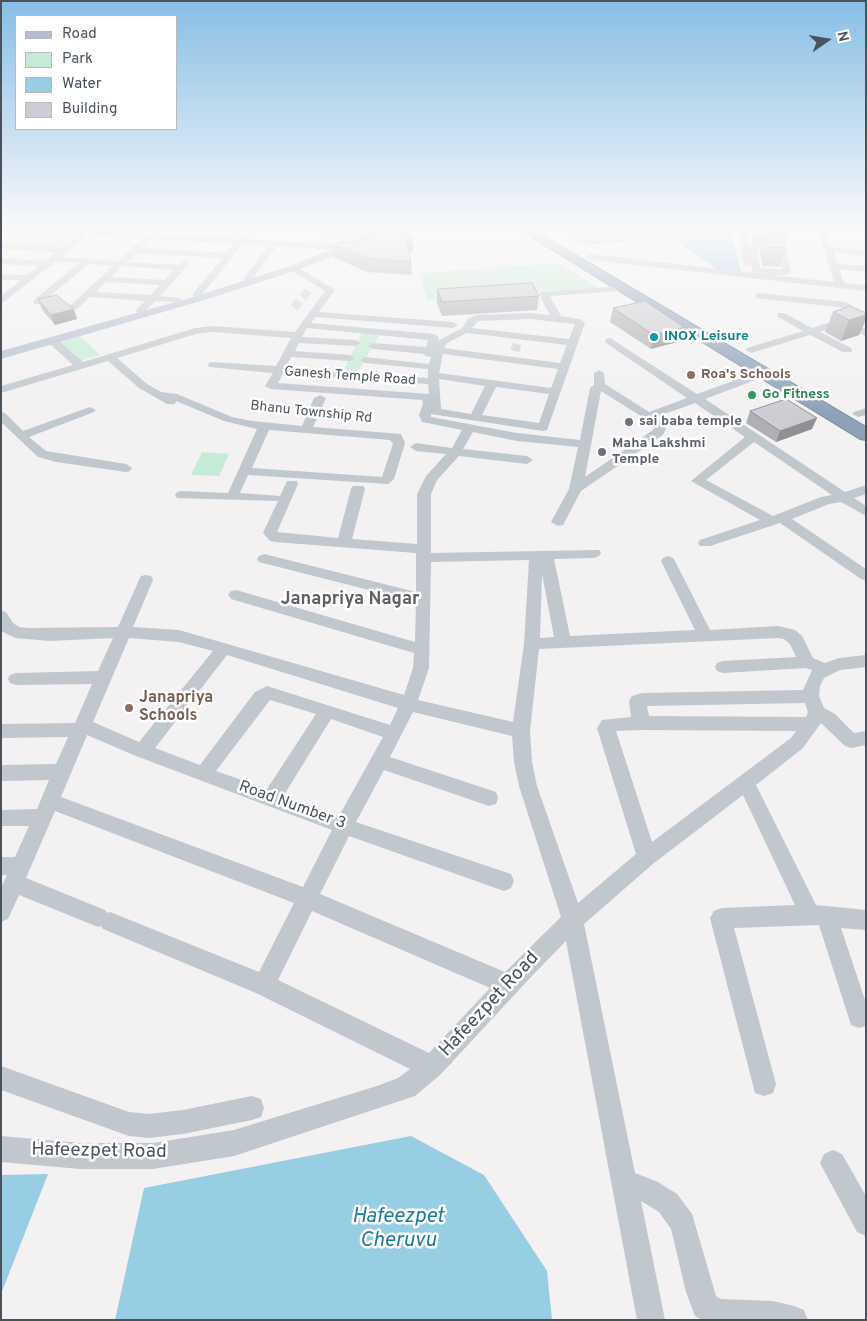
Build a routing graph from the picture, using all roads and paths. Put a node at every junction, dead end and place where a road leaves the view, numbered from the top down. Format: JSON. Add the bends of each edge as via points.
{"nodes":[{"id":1,"x":50,"y":292,"type":"edge"},
{"id":2,"x":90,"y":292,"type":"edge"},
{"id":3,"x":159,"y":292,"type":"edge"},
{"id":4,"x":200,"y":292,"type":"edge"},
{"id":5,"x":208,"y":292,"type":"edge"},
{"id":6,"x":221,"y":292,"type":"edge"},
{"id":7,"x":329,"y":292,"type":"edge"},
{"id":8,"x":576,"y":292,"type":"edge"},
{"id":9,"x":626,"y":292,"type":"edge"},
{"id":10,"x":650,"y":292,"type":"edge"},
{"id":11,"x":787,"y":292,"type":"edge"},
{"id":12,"x":6,"y":294,"type":"edge"},
{"id":13,"x":87,"y":294,"type":"junction"},
{"id":14,"x":197,"y":295,"type":"junction"},
{"id":15,"x":758,"y":296,"type":"dead end"},
{"id":16,"x":152,"y":299,"type":"junction"},
{"id":17,"x":788,"y":299,"type":"junction"},
{"id":18,"x":178,"y":300,"type":"junction"},
{"id":19,"x":1,"y":301,"type":"edge"},
{"id":20,"x":37,"y":302,"type":"edge"},
{"id":21,"x":846,"y":305,"type":"edge"},
{"id":22,"x":75,"y":306,"type":"dead end"},
{"id":23,"x":140,"y":311,"type":"junction"},
{"id":24,"x":313,"y":314,"type":"junction"},
{"id":25,"x":866,"y":314,"type":"edge"},
{"id":26,"x":781,"y":315,"type":"dead end"},
{"id":27,"x":525,"y":316,"type":"junction"},
{"id":28,"x":557,"y":318,"type":"junction"},
{"id":29,"x":842,"y":321,"type":"junction"},
{"id":30,"x":305,"y":325,"type":"junction"},
{"id":31,"x":453,"y":325,"type":"dead end"},
{"id":32,"x":363,"y":330,"type":"junction"},
{"id":33,"x":466,"y":330,"type":"junction"},
{"id":34,"x":811,"y":331,"type":"junction"},
{"id":35,"x":381,"y":332,"type":"junction"},
{"id":36,"x":866,"y":333,"type":"edge"},
{"id":37,"x":297,"y":337,"type":"junction"},
{"id":38,"x":53,"y":341,"type":"junction"},
{"id":39,"x":610,"y":341,"type":"dead end"},
{"id":40,"x":356,"y":343,"type":"junction"},
{"id":41,"x":574,"y":343,"type":"junction"},
{"id":42,"x":373,"y":346,"type":"junction"},
{"id":43,"x":1,"y":350,"type":"edge"},
{"id":44,"x":751,"y":350,"type":"junction"},
{"id":45,"x":847,"y":350,"type":"dead end"},
{"id":46,"x":434,"y":351,"type":"junction"},
{"id":47,"x":288,"y":354,"type":"junction"},
{"id":48,"x":1,"y":355,"type":"edge"},
{"id":49,"x":109,"y":356,"type":"junction"},
{"id":50,"x":350,"y":358,"type":"junction"},
{"id":51,"x":365,"y":360,"type":"junction"},
{"id":52,"x":504,"y":362,"type":"junction"},
{"id":53,"x":80,"y":365,"type":"junction"},
{"id":54,"x":213,"y":365,"type":"dead end"},
{"id":55,"x":564,"y":367,"type":"junction"},
{"id":56,"x":280,"y":369,"type":"junction"},
{"id":57,"x":599,"y":373,"type":"dead end"},
{"id":58,"x":342,"y":374,"type":"junction"},
{"id":59,"x":428,"y":374,"type":"junction"},
{"id":60,"x":762,"y":374,"type":"junction"},
{"id":61,"x":356,"y":375,"type":"junction"},
{"id":62,"x":806,"y":382,"type":"dead end"},
{"id":63,"x":271,"y":386,"type":"joint"},
{"id":64,"x":600,"y":386,"type":"junction"},
{"id":65,"x":1,"y":390,"type":"edge"},
{"id":66,"x":556,"y":392,"type":"junction"},
{"id":67,"x":426,"y":397,"type":"junction"},
{"id":68,"x":320,"y":398,"type":"dead end"},
{"id":69,"x":699,"y":398,"type":"junction"},
{"id":70,"x":844,"y":405,"type":"dead end"},
{"id":71,"x":90,"y":410,"type":"dead end"},
{"id":72,"x":863,"y":414,"type":"edge"},
{"id":73,"x":1,"y":415,"type":"edge"},
{"id":74,"x":648,"y":416,"type":"junction"},
{"id":75,"x":476,"y":422,"type":"junction"},
{"id":76,"x":520,"y":425,"type":"junction"},
{"id":77,"x":263,"y":429,"type":"junction"},
{"id":78,"x":306,"y":430,"type":"junction"},
{"id":79,"x":866,"y":435,"type":"edge"},
{"id":80,"x":21,"y":436,"type":"junction"},
{"id":81,"x":754,"y":436,"type":"junction"},
{"id":82,"x":517,"y":437,"type":"junction"},
{"id":83,"x":396,"y":441,"type":"junction"},
{"id":84,"x":585,"y":444,"type":"junction"},
{"id":85,"x":416,"y":447,"type":"dead end"},
{"id":86,"x":455,"y":452,"type":"junction"},
{"id":87,"x":527,"y":460,"type":"dead end"},
{"id":88,"x":126,"y":468,"type":"dead end"},
{"id":89,"x":244,"y":471,"type":"junction"},
{"id":90,"x":292,"y":484,"type":"dead end"},
{"id":91,"x":358,"y":489,"type":"dead end"},
{"id":92,"x":576,"y":489,"type":"junction"},
{"id":93,"x":866,"y":489,"type":"edge"},
{"id":94,"x":182,"y":495,"type":"dead end"},
{"id":95,"x":232,"y":497,"type":"junction"},
{"id":96,"x":845,"y":497,"type":"junction"},
{"id":97,"x":275,"y":498,"type":"dead end"},
{"id":98,"x":866,"y":512,"type":"edge"},
{"id":99,"x":777,"y":520,"type":"junction"},
{"id":100,"x":558,"y":522,"type":"dead end"},
{"id":101,"x":344,"y":542,"type":"junction"},
{"id":102,"x":705,"y":543,"type":"dead end"},
{"id":103,"x":423,"y":553,"type":"junction"},
{"id":104,"x":594,"y":553,"type":"dead end"},
{"id":105,"x":541,"y":554,"type":"junction"},
{"id":106,"x":264,"y":559,"type":"dead end"},
{"id":107,"x":668,"y":561,"type":"dead end"},
{"id":108,"x":866,"y":576,"type":"edge"},
{"id":109,"x":146,"y":580,"type":"dead end"},
{"id":110,"x":236,"y":595,"type":"dead end"},
{"id":111,"x":423,"y":599,"type":"junction"},
{"id":112,"x":1,"y":616,"type":"edge"},
{"id":113,"x":124,"y":632,"type":"junction"},
{"id":114,"x":705,"y":635,"type":"junction"},
{"id":115,"x":563,"y":642,"type":"junction"},
{"id":116,"x":532,"y":644,"type":"junction"},
{"id":117,"x":224,"y":648,"type":"junction"},
{"id":118,"x":422,"y":650,"type":"junction"},
{"id":119,"x":866,"y":661,"type":"edge"},
{"id":120,"x":816,"y":665,"type":"junction"},
{"id":121,"x":723,"y":667,"type":"dead end"},
{"id":122,"x":104,"y":677,"type":"junction"},
{"id":123,"x":8,"y":678,"type":"edge"},
{"id":124,"x":408,"y":704,"type":"junction"},
{"id":125,"x":327,"y":711,"type":"junction"},
{"id":126,"x":814,"y":711,"type":"junction"},
{"id":127,"x":641,"y":723,"type":"junction"},
{"id":128,"x":82,"y":727,"type":"junction"},
{"id":129,"x":1,"y":731,"type":"edge"},
{"id":130,"x":521,"y":731,"type":"junction"},
{"id":131,"x":394,"y":733,"type":"junction"},
{"id":132,"x":866,"y":738,"type":"edge"},
{"id":133,"x":142,"y":751,"type":"junction"},
{"id":134,"x":380,"y":761,"type":"junction"},
{"id":135,"x":62,"y":772,"type":"junction"},
{"id":136,"x":1,"y":773,"type":"edge"},
{"id":137,"x":203,"y":774,"type":"junction"},
{"id":138,"x":745,"y":781,"type":"junction"},
{"id":139,"x":489,"y":798,"type":"dead end"},
{"id":140,"x":271,"y":799,"type":"junction"},
{"id":141,"x":46,"y":809,"type":"junction"},
{"id":142,"x":1,"y":818,"type":"edge"},
{"id":143,"x":344,"y":826,"type":"junction"},
{"id":144,"x":647,"y":857,"type":"junction"},
{"id":145,"x":12,"y":872,"type":"edge"},
{"id":146,"x":504,"y":881,"type":"dead end"},
{"id":147,"x":308,"y":899,"type":"junction"},
{"id":148,"x":1,"y":912,"type":"edge"},
{"id":149,"x":817,"y":915,"type":"junction"},
{"id":150,"x":104,"y":920,"type":"joint"},
{"id":151,"x":573,"y":920,"type":"junction"},
{"id":152,"x":866,"y":920,"type":"edge"},
{"id":153,"x":508,"y":984,"type":"junction"},
{"id":154,"x":264,"y":985,"type":"junction"},
{"id":155,"x":859,"y":1017,"type":"dead end"},
{"id":156,"x":432,"y":1067,"type":"junction"},
{"id":157,"x":1,"y":1078,"type":"edge"},
{"id":158,"x":764,"y":1084,"type":"dead end"},
{"id":159,"x":252,"y":1108,"type":"dead end"},
{"id":160,"x":1,"y":1149,"type":"edge"},
{"id":161,"x":834,"y":1163,"type":"dead end"},
{"id":162,"x":624,"y":1182,"type":"junction"},
{"id":163,"x":866,"y":1222,"type":"edge"},
{"id":164,"x":651,"y":1320,"type":"edge"},
{"id":165,"x":794,"y":1320,"type":"edge"}],
"edges":[{"from":1,"to":20,"type":"street"},
{"from":2,"to":13,"type":"street"},
{"from":3,"to":16,"type":"street"},
{"from":4,"to":14,"type":"street"},
{"from":5,"to":14,"type":"main road"},
{"from":6,"to":38,"type":"main road"},
{"from":7,"to":24,"type":"street"},
{"from":8,"to":28,"type":"street","via":[[544,296]]},
{"from":9,"to":60,"type":"highway"},
{"from":10,"to":44,"type":"highway"},
{"from":11,"to":17,"type":"street"},
{"from":12,"to":19,"type":"street"},
{"from":13,"to":16,"type":"street"},
{"from":13,"to":22,"type":"street"},
{"from":14,"to":18,"type":"main road"},
{"from":15,"to":17,"type":"street"},
{"from":16,"to":18,"type":"street"},
{"from":16,"to":23,"type":"street"},
{"from":17,"to":21,"type":"street"},
{"from":18,"to":23,"type":"main road"},
{"from":23,"to":43,"type":"main road"},
{"from":24,"to":30,"type":"street"},
{"from":24,"to":31,"type":"street"},
{"from":25,"to":29,"type":"street"},
{"from":26,"to":34,"type":"street"},
{"from":27,"to":28,"type":"street"},
{"from":27,"to":33,"type":"street","via":[[476,318]]},
{"from":27,"to":52,"type":"street"},
{"from":28,"to":41,"type":"street","via":[[579,322]]},
{"from":29,"to":34,"type":"street"},
{"from":29,"to":36,"type":"street"},
{"from":30,"to":32,"type":"street"},
{"from":30,"to":37,"type":"street"},
{"from":32,"to":35,"type":"street"},
{"from":32,"to":40,"type":"street"},
{"from":33,"to":46,"type":"street","via":[[444,341]]},
{"from":33,"to":52,"type":"street"},
{"from":34,"to":44,"type":"street"},
{"from":34,"to":45,"type":"street"},
{"from":35,"to":42,"type":"street"},
{"from":35,"to":46,"type":"street","via":[[434,337]]},
{"from":37,"to":40,"type":"street"},
{"from":37,"to":47,"type":"street"},
{"from":37,"to":49,"type":"street","via":[[204,330]]},
{"from":38,"to":48,"type":"main road"},
{"from":38,"to":53,"type":"street"},
{"from":39,"to":69,"type":"street"},
{"from":40,"to":50,"type":"street"},
{"from":41,"to":52,"type":"street"},
{"from":41,"to":55,"type":"street"},
{"from":42,"to":46,"type":"street"},
{"from":42,"to":51,"type":"street"},
{"from":44,"to":62,"type":"highway"},
{"from":46,"to":52,"type":"street"},
{"from":46,"to":59,"type":"street"},
{"from":47,"to":50,"type":"street"},
{"from":47,"to":56,"type":"street"},
{"from":49,"to":53,"type":"street"},
{"from":49,"to":77,"type":"street","name":"Bhanu Township Rd","via":[[144,386],[169,401],[221,423]]},
{"from":50,"to":58,"type":"street"},
{"from":51,"to":59,"type":"street"},
{"from":51,"to":61,"type":"street"},
{"from":52,"to":55,"type":"street"},
{"from":52,"to":59,"type":"street"},
{"from":52,"to":66,"type":"street"},
{"from":52,"to":75,"type":"street"},
{"from":53,"to":65,"type":"street"},
{"from":54,"to":56,"type":"street"},
{"from":55,"to":66,"type":"street"},
{"from":56,"to":58,"type":"street"},
{"from":56,"to":63,"type":"street"},
{"from":57,"to":64,"type":"street"},
{"from":58,"to":61,"type":"street"},
{"from":59,"to":61,"type":"street"},
{"from":59,"to":67,"type":"street"},
{"from":59,"to":75,"type":"street","via":[[435,412]]},
{"from":60,"to":69,"type":"street"},
{"from":60,"to":79,"type":"highway"},
{"from":63,"to":67,"type":"street","name":"Ganesh Temple Road"},
{"from":64,"to":74,"type":"street"},
{"from":64,"to":84,"type":"street","via":[[596,388]]},
{"from":66,"to":76,"type":"street","via":[[543,427]]},
{"from":67,"to":75,"type":"street","via":[[429,404],[426,420]]},
{"from":68,"to":78,"type":"street"},
{"from":69,"to":74,"type":"street"},
{"from":69,"to":81,"type":"street"},
{"from":70,"to":72,"type":"highway"},
{"from":71,"to":80,"type":"street"},
{"from":73,"to":80,"type":"street"},
{"from":74,"to":92,"type":"street","via":[[658,424],[659,432]]},
{"from":75,"to":76,"type":"street"},
{"from":75,"to":82,"type":"street"},
{"from":75,"to":86,"type":"street"},
{"from":76,"to":82,"type":"street"},
{"from":77,"to":78,"type":"street","name":"Bhanu Township Rd"},
{"from":77,"to":83,"type":"street","name":"Bhanu Township Rd"},
{"from":77,"to":89,"type":"street","name":"Bhanu Township Rd"},
{"from":78,"to":83,"type":"street","name":"Bhanu Township Rd","via":[[397,437]]},
{"from":80,"to":88,"type":"street","via":[[42,454]]},
{"from":81,"to":96,"type":"street"},
{"from":81,"to":99,"type":"street","via":[[697,482]]},
{"from":82,"to":84,"type":"street"},
{"from":83,"to":89,"type":"street","via":[[399,443],[391,470],[388,479],[383,481]]},
{"from":84,"to":92,"type":"street"},
{"from":85,"to":86,"type":"street"},
{"from":86,"to":87,"type":"street"},
{"from":86,"to":103,"type":"street","via":[[431,479],[424,494]]},
{"from":89,"to":95,"type":"street","name":"Bhanu Township Rd"},
{"from":90,"to":101,"type":"street","via":[[270,533],[272,536]]},
{"from":91,"to":101,"type":"street"},
{"from":92,"to":100,"type":"street"},
{"from":93,"to":96,"type":"street"},
{"from":94,"to":95,"type":"street"},
{"from":95,"to":97,"type":"street"},
{"from":96,"to":98,"type":"street"},
{"from":96,"to":99,"type":"street","via":[[826,500]]},
{"from":99,"to":102,"type":"street"},
{"from":99,"to":108,"type":"street"},
{"from":101,"to":103,"type":"street"},
{"from":103,"to":105,"type":"street"},
{"from":103,"to":111,"type":"street"},
{"from":104,"to":105,"type":"street"},
{"from":105,"to":115,"type":"street"},
{"from":105,"to":116,"type":"street"},
{"from":106,"to":111,"type":"street"},
{"from":107,"to":114,"type":"street"},
{"from":109,"to":113,"type":"street"},
{"from":110,"to":118,"type":"street"},
{"from":111,"to":118,"type":"street"},
{"from":112,"to":113,"type":"street","via":[[7,627],[28,634]]},
{"from":113,"to":117,"type":"street","via":[[179,636]]},
{"from":113,"to":122,"type":"street"},
{"from":114,"to":115,"type":"street"},
{"from":114,"to":120,"type":"street","via":[[790,634]]},
{"from":115,"to":116,"type":"street"},
{"from":116,"to":130,"type":"street"},
{"from":117,"to":124,"type":"street"},
{"from":117,"to":133,"type":"street"},
{"from":118,"to":124,"type":"street","via":[[421,668]]},
{"from":119,"to":120,"type":"street"},
{"from":120,"to":121,"type":"street"},
{"from":120,"to":126,"type":"street","name":"Hafeezpet Road"},
{"from":122,"to":123,"type":"street"},
{"from":122,"to":128,"type":"street"},
{"from":124,"to":130,"type":"street"},
{"from":124,"to":131,"type":"street"},
{"from":125,"to":131,"type":"street"},
{"from":125,"to":137,"type":"street","via":[[272,693],[261,696]]},
{"from":125,"to":140,"type":"street"},
{"from":126,"to":127,"type":"street"},
{"from":126,"to":127,"type":"street","via":[[642,700],[638,701]]},
{"from":126,"to":132,"type":"street","via":[[829,719],[851,742]]},
{"from":126,"to":138,"type":"street","name":"Hafeezpet Road","via":[[797,743]]},
{"from":127,"to":144,"type":"street","via":[[612,724],[606,728]]},
{"from":128,"to":129,"type":"street"},
{"from":128,"to":133,"type":"street","name":"Road Number 3"},
{"from":128,"to":135,"type":"street"},
{"from":130,"to":151,"type":"street","via":[[528,786]]},
{"from":131,"to":134,"type":"street"},
{"from":133,"to":137,"type":"street","name":"Road Number 3"},
{"from":134,"to":139,"type":"street"},
{"from":134,"to":143,"type":"street"},
{"from":135,"to":136,"type":"street"},
{"from":135,"to":141,"type":"street"},
{"from":137,"to":140,"type":"street","name":"Road Number 3"},
{"from":138,"to":144,"type":"street","name":"Hafeezpet Road"},
{"from":138,"to":149,"type":"street","via":[[804,901]]},
{"from":140,"to":143,"type":"street","name":"Road Number 3"},
{"from":141,"to":142,"type":"street"},
{"from":141,"to":145,"type":"street"},
{"from":141,"to":147,"type":"street"},
{"from":143,"to":146,"type":"street","name":"Road Number 3"},
{"from":143,"to":147,"type":"street"},
{"from":144,"to":151,"type":"street","name":"Hafeezpet Road"},
{"from":145,"to":148,"type":"street"},
{"from":145,"to":150,"type":"street"},
{"from":147,"to":153,"type":"street"},
{"from":147,"to":154,"type":"street"},
{"from":149,"to":152,"type":"street"},
{"from":149,"to":155,"type":"street"},
{"from":149,"to":158,"type":"street","via":[[721,918]]},
{"from":150,"to":154,"type":"street"},
{"from":151,"to":153,"type":"street","name":"Hafeezpet Road"},
{"from":151,"to":162,"type":"street"},
{"from":153,"to":156,"type":"street","name":"Hafeezpet Road"},
{"from":154,"to":156,"type":"street"},
{"from":156,"to":160,"type":"street","name":"Hafeezpet Road","via":[[406,1087],[234,1144],[154,1156],[80,1156]]},
{"from":157,"to":159,"type":"street","via":[[128,1124],[149,1126],[183,1122]]},
{"from":161,"to":163,"type":"street"},
{"from":162,"to":164,"type":"street"},
{"from":162,"to":165,"type":"street","via":[[668,1203],[683,1223],[705,1306],[720,1313],[774,1315]]}]}
